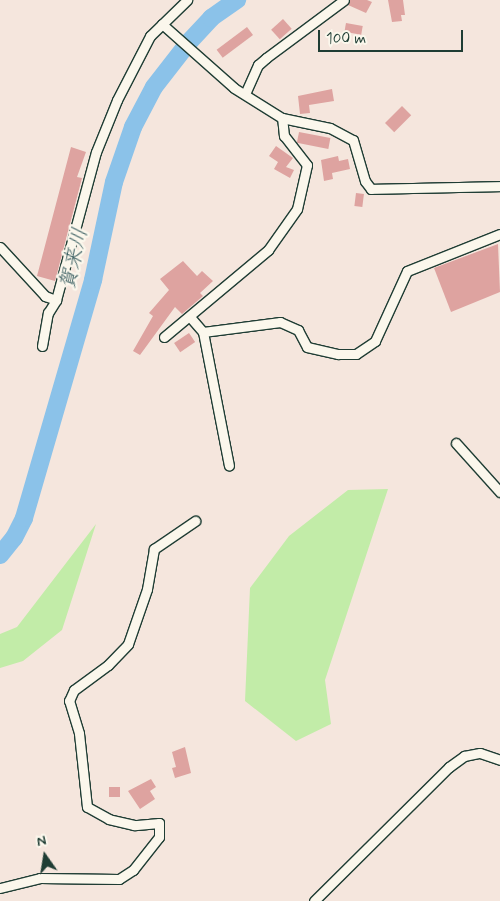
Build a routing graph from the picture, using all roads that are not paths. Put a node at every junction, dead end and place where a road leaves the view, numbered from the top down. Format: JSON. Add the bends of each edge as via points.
{"nodes":[{"id":1,"x":187,"y":0,"type":"edge"},
{"id":2,"x":344,"y":0,"type":"edge"},
{"id":3,"x":162,"y":24,"type":"junction"},
{"id":4,"x":245,"y":94,"type":"junction"},
{"id":5,"x":282,"y":118,"type":"junction"},
{"id":6,"x":500,"y":186,"type":"edge"},
{"id":7,"x":500,"y":234,"type":"edge"},
{"id":8,"x":0,"y":247,"type":"edge"},
{"id":9,"x":56,"y":300,"type":"junction"},
{"id":10,"x":190,"y":317,"type":"junction"},
{"id":11,"x":203,"y":332,"type":"junction"},
{"id":12,"x":164,"y":336,"type":"dead end"},
{"id":13,"x":42,"y":346,"type":"dead end"},
{"id":14,"x":456,"y":443,"type":"dead end"},
{"id":15,"x":229,"y":466,"type":"dead end"},
{"id":16,"x":500,"y":492,"type":"edge"},
{"id":17,"x":195,"y":521,"type":"dead end"},
{"id":18,"x":500,"y":760,"type":"edge"},
{"id":19,"x":0,"y":888,"type":"edge"},
{"id":20,"x":314,"y":901,"type":"edge"}],
"edges":[{"from":1,"to":3,"type":"street"},
{"from":2,"to":4,"type":"street","via":[[258,65]]},
{"from":3,"to":4,"type":"street"},
{"from":3,"to":9,"type":"street","via":[[150,36],[117,100],[96,152]]},
{"from":4,"to":5,"type":"street"},
{"from":5,"to":6,"type":"street","via":[[330,128],[352,140],[365,181],[371,189]]},
{"from":5,"to":10,"type":"street","via":[[284,136],[307,165],[296,209],[268,250]]},
{"from":7,"to":11,"type":"street","via":[[407,271],[375,341],[356,354],[338,354],[307,347],[298,330],[280,322]]},
{"from":8,"to":9,"type":"street","via":[[45,296]]},
{"from":9,"to":13,"type":"street","via":[[48,313]]},
{"from":10,"to":11,"type":"street"},
{"from":10,"to":12,"type":"street"},
{"from":11,"to":15,"type":"street"},
{"from":14,"to":16,"type":"street"},
{"from":17,"to":19,"type":"street","via":[[154,549],[146,589],[128,644],[108,665],[74,690],[69,701],[79,733],[90,812],[134,825],[159,823],[158,837],[133,870],[119,879],[40,878]]},
{"from":18,"to":20,"type":"street","via":[[480,753],[464,756],[449,767]]}]}
